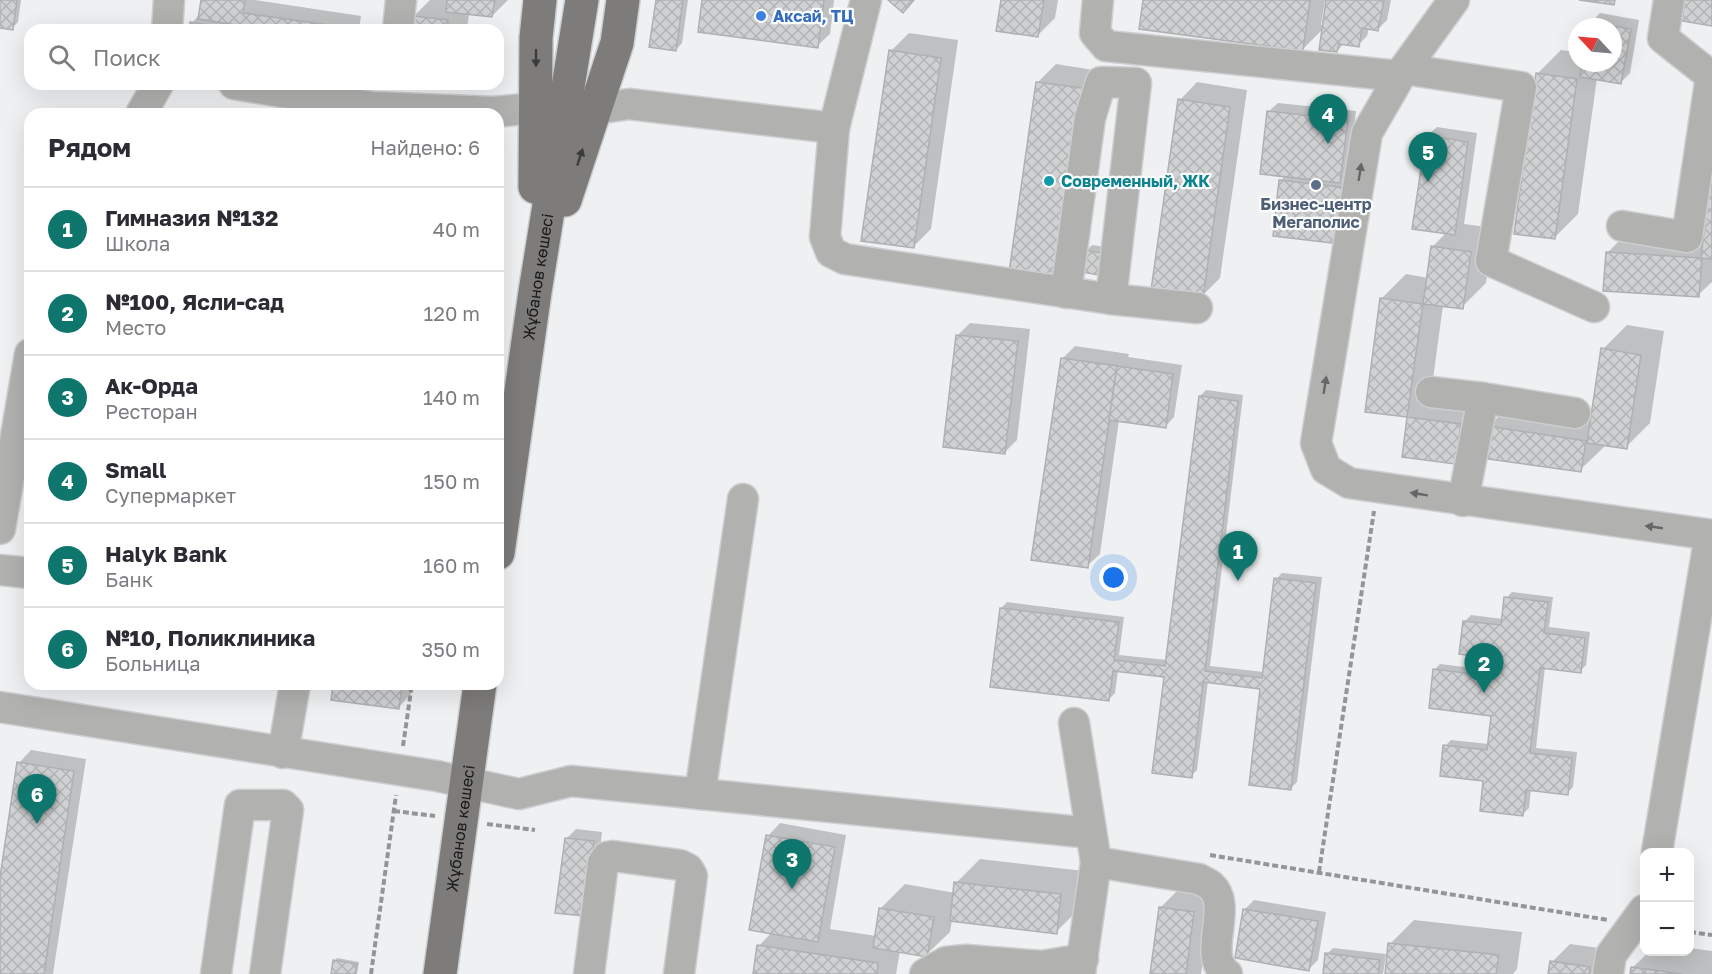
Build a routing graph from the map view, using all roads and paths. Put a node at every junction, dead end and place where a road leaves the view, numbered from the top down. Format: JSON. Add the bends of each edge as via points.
{"nodes":[{"id":1,"x":169,"y":0,"type":"edge"},
{"id":2,"x":401,"y":0,"type":"edge"},
{"id":3,"x":540,"y":0,"type":"edge"},
{"id":4,"x":582,"y":0,"type":"edge"},
{"id":5,"x":623,"y":0,"type":"edge"},
{"id":6,"x":866,"y":0,"type":"edge"},
{"id":7,"x":1098,"y":0,"type":"edge"},
{"id":8,"x":1454,"y":0,"type":"edge"},
{"id":9,"x":1669,"y":0,"type":"edge"},
{"id":10,"x":167,"y":24,"type":"edge"},
{"id":11,"x":399,"y":24,"type":"edge"},
{"id":12,"x":1401,"y":72,"type":"junction"},
{"id":13,"x":1712,"y":76,"type":"edge"},
{"id":14,"x":155,"y":90,"type":"edge"},
{"id":15,"x":280,"y":90,"type":"edge"},
{"id":16,"x":380,"y":103,"type":"edge"},
{"id":17,"x":145,"y":108,"type":"edge"},
{"id":18,"x":443,"y":108,"type":"edge"},
{"id":19,"x":535,"y":108,"type":"junction"},
{"id":20,"x":596,"y":109,"type":"junction"},
{"id":21,"x":504,"y":111,"type":"edge"},
{"id":22,"x":834,"y":128,"type":"junction"},
{"id":23,"x":1622,"y":226,"type":"dead end"},
{"id":24,"x":535,"y":292,"type":"junction"},
{"id":25,"x":1066,"y":292,"type":"junction"},
{"id":26,"x":1111,"y":299,"type":"junction"},
{"id":27,"x":1594,"y":307,"type":"dead end"},
{"id":28,"x":1197,"y":308,"type":"dead end"},
{"id":29,"x":1431,"y":392,"type":"dead end"},
{"id":30,"x":24,"y":393,"type":"edge"},
{"id":31,"x":1483,"y":398,"type":"junction"},
{"id":32,"x":1575,"y":413,"type":"dead end"},
{"id":33,"x":15,"y":452,"type":"edge"},
{"id":34,"x":1378,"y":488,"type":"junction"},
{"id":35,"x":743,"y":499,"type":"dead end"},
{"id":36,"x":1463,"y":501,"type":"junction"},
{"id":37,"x":504,"y":511,"type":"edge"},
{"id":38,"x":0,"y":529,"type":"edge"},
{"id":39,"x":1711,"y":535,"type":"edge"},
{"id":40,"x":0,"y":570,"type":"edge"},
{"id":41,"x":24,"y":572,"type":"edge"},
{"id":42,"x":294,"y":690,"type":"edge"},
{"id":43,"x":411,"y":690,"type":"edge"},
{"id":44,"x":479,"y":690,"type":"edge"},
{"id":45,"x":0,"y":708,"type":"edge"},
{"id":46,"x":1074,"y":723,"type":"dead end"},
{"id":47,"x":284,"y":753,"type":"junction"},
{"id":48,"x":400,"y":770,"type":"junction"},
{"id":49,"x":466,"y":783,"type":"junction"},
{"id":50,"x":700,"y":794,"type":"junction"},
{"id":51,"x":1091,"y":833,"type":"junction"},
{"id":52,"x":1658,"y":848,"type":"edge"},
{"id":53,"x":1206,"y":854,"type":"dead end"},
{"id":54,"x":1096,"y":862,"type":"junction"},
{"id":55,"x":1319,"y":872,"type":"junction"},
{"id":56,"x":1639,"y":917,"type":"edge"},
{"id":57,"x":1694,"y":933,"type":"edge"},
{"id":58,"x":1712,"y":935,"type":"edge"},
{"id":59,"x":1082,"y":966,"type":"edge"},
{"id":60,"x":216,"y":974,"type":"edge"},
{"id":61,"x":265,"y":974,"type":"edge"},
{"id":62,"x":371,"y":974,"type":"edge"},
{"id":63,"x":440,"y":974,"type":"edge"},
{"id":64,"x":589,"y":974,"type":"edge"},
{"id":65,"x":679,"y":974,"type":"edge"},
{"id":66,"x":925,"y":974,"type":"edge"},
{"id":67,"x":1227,"y":974,"type":"edge"},
{"id":68,"x":1608,"y":974,"type":"edge"}],
"edges":[{"from":1,"to":10,"type":"street"},
{"from":2,"to":11,"type":"street"},
{"from":3,"to":19,"type":"main road","one_way":true},
{"from":4,"to":24,"type":"main road","name":"Жұбанов көшесі"},
{"from":5,"to":20,"type":"main road","via":[[617,43]]},
{"from":6,"to":22,"type":"street"},
{"from":7,"to":12,"type":"street","via":[[1095,33],[1106,46]]},
{"from":8,"to":12,"type":"street"},
{"from":9,"to":13,"type":"street","via":[[1663,38]]},
{"from":12,"to":27,"type":"street","via":[[1521,87],[1491,261]]},
{"from":34,"to":12,"type":"street","one_way":true,"via":[[1349,483],[1326,469],[1316,443],[1367,133]]},
{"from":13,"to":23,"type":"street","via":[[1688,237]]},
{"from":14,"to":17,"type":"street"},
{"from":15,"to":16,"type":"street"},
{"from":16,"to":18,"type":"street"},
{"from":19,"to":21,"type":"street"},
{"from":19,"to":24,"type":"main road"},
{"from":20,"to":22,"type":"street","via":[[629,104]]},
{"from":24,"to":20,"type":"main road","one_way":true},
{"from":22,"to":25,"type":"street","via":[[825,237],[831,252],[845,259]]},
{"from":24,"to":37,"type":"main road","name":"Жұбанов көшесі"},
{"from":25,"to":26,"type":"street"},
{"from":25,"to":26,"type":"street","via":[[1090,118],[1101,82],[1136,83]]},
{"from":26,"to":28,"type":"street"},
{"from":29,"to":31,"type":"street"},
{"from":30,"to":33,"type":"street"},
{"from":31,"to":32,"type":"street"},
{"from":31,"to":36,"type":"street"},
{"from":33,"to":38,"type":"street"},
{"from":36,"to":34,"type":"street","one_way":true},
{"from":34,"to":55,"type":"path"},
{"from":35,"to":50,"type":"street"},
{"from":39,"to":36,"type":"street","one_way":true},
{"from":39,"to":52,"type":"street"},
{"from":40,"to":41,"type":"street"},
{"from":42,"to":47,"type":"street"},
{"from":43,"to":48,"type":"path"},
{"from":44,"to":49,"type":"main road","name":"Жұбанов көшесі"},
{"from":45,"to":47,"type":"street"},
{"from":46,"to":51,"type":"street"},
{"from":47,"to":48,"type":"street"},
{"from":48,"to":49,"type":"street"},
{"from":48,"to":62,"type":"path"},
{"from":49,"to":50,"type":"street","via":[[519,794],[571,781]]},
{"from":49,"to":63,"type":"main road","name":"Жұбанов көшесі"},
{"from":50,"to":51,"type":"street"},
{"from":51,"to":54,"type":"street"},
{"from":53,"to":55,"type":"path"},
{"from":54,"to":59,"type":"street"},
{"from":54,"to":67,"type":"street","via":[[1198,879],[1212,886],[1220,900],[1217,957]]},
{"from":55,"to":56,"type":"path"},
{"from":56,"to":68,"type":"street","via":[[1611,955]]},
{"from":57,"to":58,"type":"path"},
{"from":59,"to":66,"type":"street","via":[[956,961]]},
{"from":60,"to":61,"type":"street","via":[[240,805],[258,803],[283,805],[288,810]]},
{"from":64,"to":65,"type":"street","via":[[603,863],[613,856],[680,865],[692,876]]}]}
